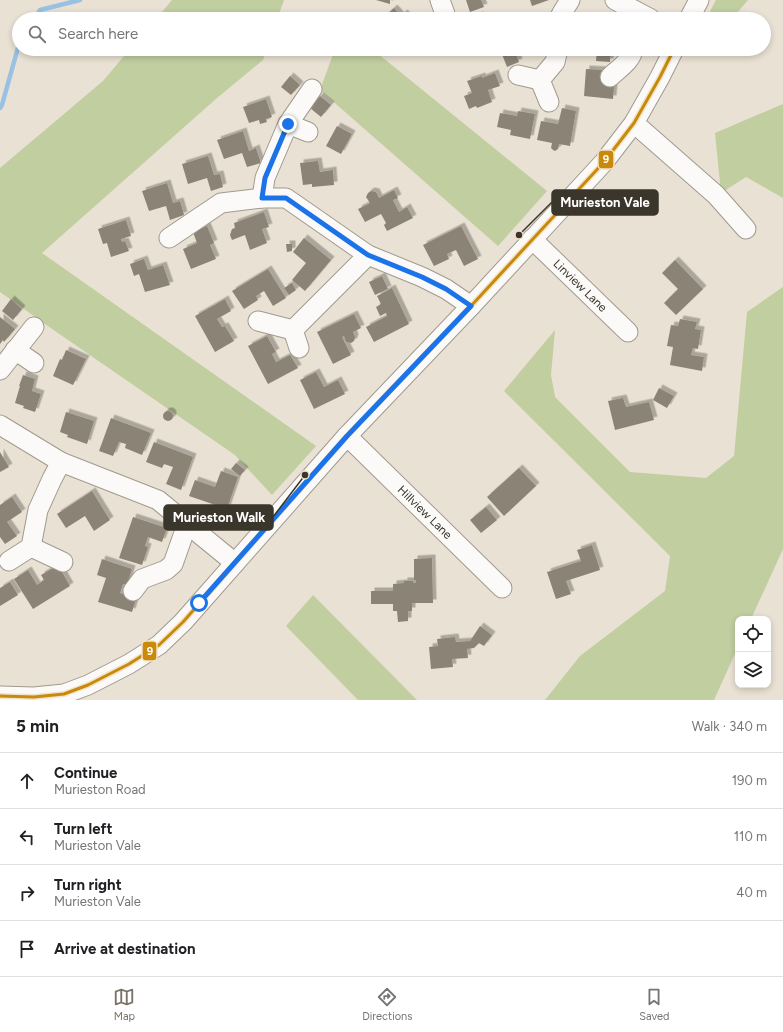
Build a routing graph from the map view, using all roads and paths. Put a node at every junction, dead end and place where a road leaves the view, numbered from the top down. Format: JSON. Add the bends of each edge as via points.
{"nodes":[{"id":1,"x":570,"y":0,"type":"edge"},
{"id":2,"x":615,"y":0,"type":"edge"},
{"id":3,"x":699,"y":0,"type":"edge"},
{"id":4,"x":563,"y":12,"type":"edge"},
{"id":5,"x":635,"y":12,"type":"edge"},
{"id":6,"x":693,"y":12,"type":"edge"},
{"id":7,"x":556,"y":56,"type":"edge"},
{"id":8,"x":631,"y":56,"type":"edge"},
{"id":9,"x":670,"y":56,"type":"edge"},
{"id":10,"x":518,"y":75,"type":"dead end"},
{"id":11,"x":610,"y":77,"type":"dead end"},
{"id":12,"x":540,"y":80,"type":"junction"},
{"id":13,"x":312,"y":89,"type":"dead end"},
{"id":14,"x":549,"y":102,"type":"dead end"},
{"id":15,"x":634,"y":123,"type":"junction"},
{"id":16,"x":288,"y":124,"type":"junction"},
{"id":17,"x":308,"y":132,"type":"dead end"},
{"id":18,"x":262,"y":198,"type":"junction"},
{"id":19,"x":746,"y":229,"type":"dead end"},
{"id":20,"x":169,"y":238,"type":"dead end"},
{"id":21,"x":532,"y":239,"type":"junction"},
{"id":22,"x":368,"y":255,"type":"junction"},
{"id":23,"x":471,"y":306,"type":"junction"},
{"id":24,"x":258,"y":321,"type":"dead end"},
{"id":25,"x":34,"y":327,"type":"dead end"},
{"id":26,"x":293,"y":330,"type":"junction"},
{"id":27,"x":628,"y":332,"type":"dead end"},
{"id":28,"x":299,"y":348,"type":"dead end"},
{"id":29,"x":15,"y":350,"type":"junction"},
{"id":30,"x":34,"y":363,"type":"dead end"},
{"id":31,"x":0,"y":370,"type":"edge"},
{"id":32,"x":0,"y":425,"type":"edge"},
{"id":33,"x":347,"y":436,"type":"junction"},
{"id":34,"x":61,"y":462,"type":"junction"},
{"id":35,"x":189,"y":525,"type":"junction"},
{"id":36,"x":31,"y":547,"type":"junction"},
{"id":37,"x":10,"y":561,"type":"dead end"},
{"id":38,"x":63,"y":562,"type":"dead end"},
{"id":39,"x":235,"y":563,"type":"junction"},
{"id":40,"x":502,"y":588,"type":"dead end"},
{"id":41,"x":133,"y":591,"type":"dead end"},
{"id":42,"x":0,"y":696,"type":"edge"},
{"id":43,"x":64,"y":697,"type":"edge"}],
"edges":[{"from":1,"to":4,"type":"street"},
{"from":2,"to":5,"type":"street"},
{"from":3,"to":6,"type":"street"},
{"from":7,"to":12,"type":"street","via":[[555,62]]},
{"from":8,"to":11,"type":"street"},
{"from":9,"to":15,"type":"street"},
{"from":10,"to":12,"type":"street"},
{"from":12,"to":14,"type":"street"},
{"from":13,"to":16,"type":"street"},
{"from":15,"to":19,"type":"street","via":[[716,195]]},
{"from":15,"to":21,"type":"street","via":[[604,162]]},
{"from":16,"to":17,"type":"street"},
{"from":16,"to":18,"type":"street","via":[[265,178]]},
{"from":18,"to":20,"type":"street","via":[[221,203]]},
{"from":18,"to":22,"type":"street","via":[[286,198]]},
{"from":21,"to":23,"type":"street"},
{"from":21,"to":27,"type":"street","name":"Linview Lane"},
{"from":22,"to":23,"type":"street","via":[[422,277]]},
{"from":22,"to":26,"type":"street"},
{"from":23,"to":33,"type":"street"},
{"from":24,"to":26,"type":"street"},
{"from":25,"to":29,"type":"street"},
{"from":26,"to":28,"type":"street"},
{"from":29,"to":30,"type":"street"},
{"from":29,"to":31,"type":"street"},
{"from":32,"to":34,"type":"street"},
{"from":33,"to":39,"type":"street"},
{"from":33,"to":40,"type":"street","name":"Hillview Lane"},
{"from":34,"to":35,"type":"street","via":[[158,500]]},
{"from":34,"to":36,"type":"street","via":[[38,510]]},
{"from":35,"to":39,"type":"street"},
{"from":35,"to":41,"type":"street","via":[[172,564],[166,570],[142,579]]},
{"from":36,"to":37,"type":"street"},
{"from":36,"to":38,"type":"street"},
{"from":39,"to":43,"type":"street","via":[[159,646]]},
{"from":42,"to":43,"type":"street"}]}
